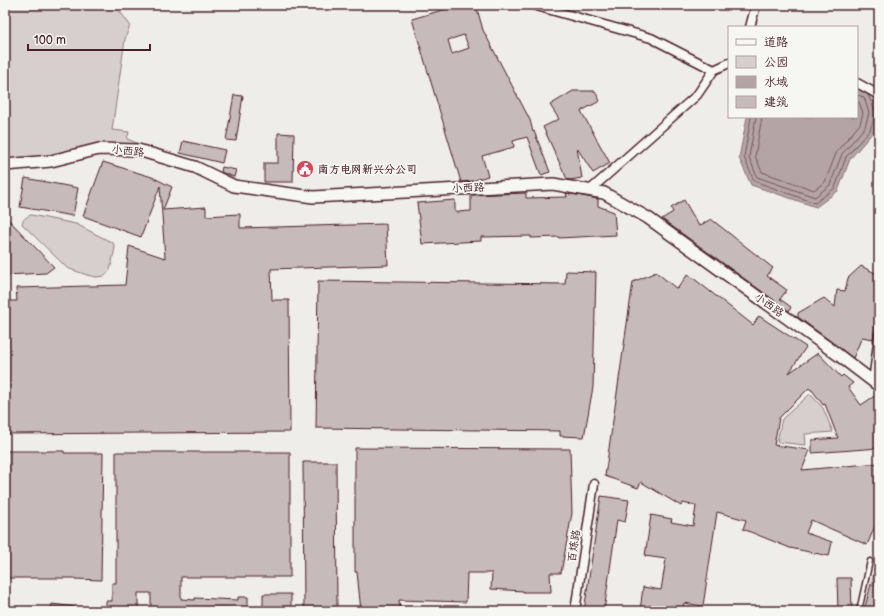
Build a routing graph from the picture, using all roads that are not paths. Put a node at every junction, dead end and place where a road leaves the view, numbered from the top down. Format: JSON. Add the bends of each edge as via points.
{"nodes":[{"id":1,"x":533,"y":5,"type":"edge"},
{"id":2,"x":756,"y":5,"type":"edge"},
{"id":3,"x":750,"y":26,"type":"edge"},
{"id":4,"x":728,"y":63,"type":"edge"},
{"id":5,"x":714,"y":70,"type":"junction"},
{"id":6,"x":858,"y":84,"type":"edge"},
{"id":7,"x":879,"y":95,"type":"edge"},
{"id":8,"x":5,"y":165,"type":"edge"},
{"id":9,"x":590,"y":190,"type":"junction"},
{"id":10,"x":879,"y":336,"type":"edge"},
{"id":11,"x":876,"y":384,"type":"edge"},
{"id":12,"x":594,"y":484,"type":"dead end"},
{"id":13,"x":870,"y":561,"type":"dead end"},
{"id":14,"x":575,"y":611,"type":"edge"},
{"id":15,"x":859,"y":611,"type":"edge"}],
"edges":[{"from":1,"to":5,"type":"street","via":[[651,38]]},
{"from":2,"to":3,"type":"street"},
{"from":4,"to":5,"type":"street"},
{"from":5,"to":9,"type":"street","via":[[697,95]]},
{"from":6,"to":7,"type":"street"},
{"from":8,"to":9,"type":"street","name":"小西路","via":[[51,161],[99,149],[138,150],[195,167],[234,186],[313,197],[553,184]]},
{"from":9,"to":11,"type":"street","name":"小西路","via":[[604,193],[648,218]]},
{"from":10,"to":11,"type":"street"},
{"from":12,"to":14,"type":"street","name":"百炼路"},
{"from":13,"to":15,"type":"lane"}]}
